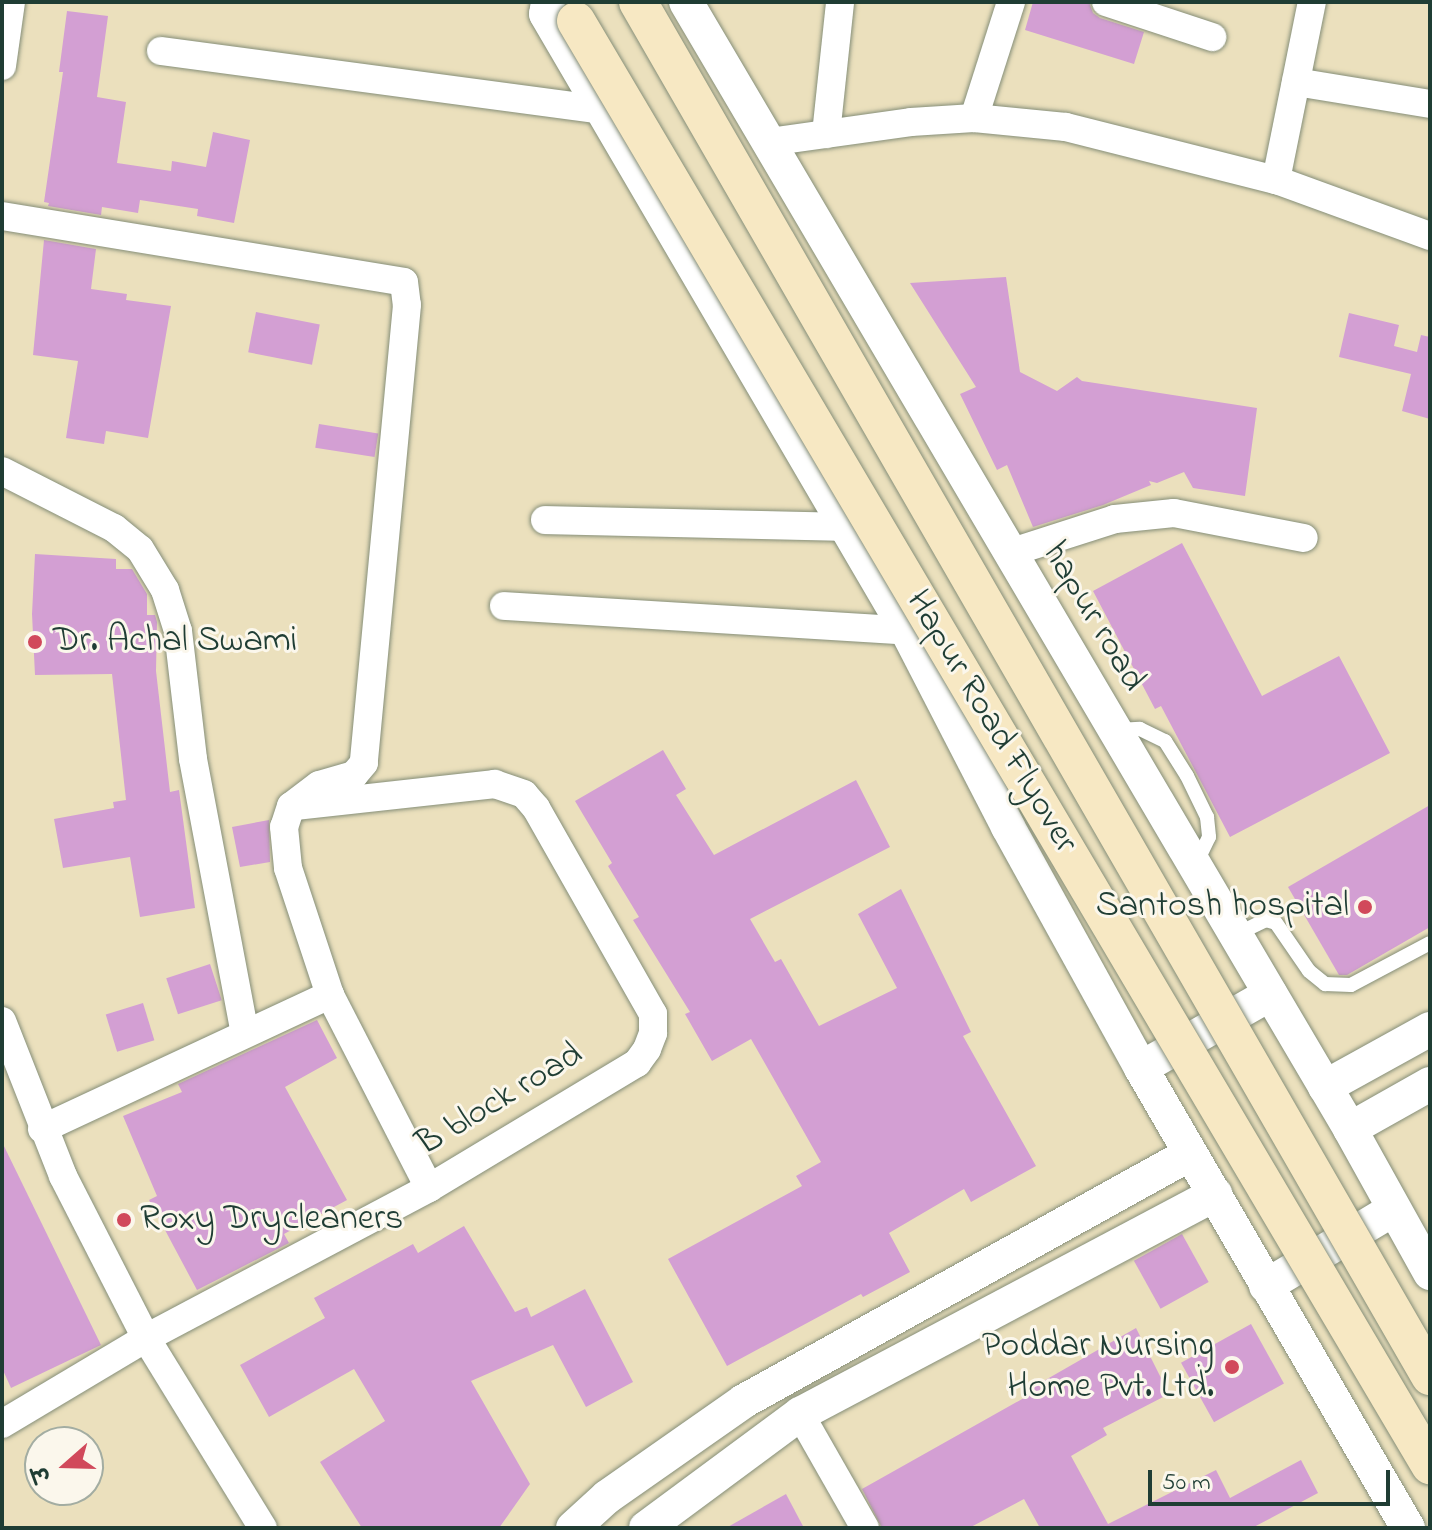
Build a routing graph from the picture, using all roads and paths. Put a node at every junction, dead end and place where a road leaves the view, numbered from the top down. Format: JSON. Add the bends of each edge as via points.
{"nodes":[{"id":1,"x":11,"y":2,"type":"edge"},
{"id":2,"x":638,"y":2,"type":"edge"},
{"id":3,"x":686,"y":2,"type":"edge"},
{"id":4,"x":840,"y":2,"type":"edge"},
{"id":5,"x":1011,"y":2,"type":"edge"},
{"id":6,"x":1106,"y":2,"type":"edge"},
{"id":7,"x":1312,"y":2,"type":"edge"},
{"id":8,"x":562,"y":11,"type":"edge"},
{"id":9,"x":1212,"y":37,"type":"dead end"},
{"id":10,"x":161,"y":51,"type":"dead end"},
{"id":11,"x":2,"y":66,"type":"edge"},
{"id":12,"x":1296,"y":82,"type":"junction"},
{"id":13,"x":1430,"y":104,"type":"edge"},
{"id":14,"x":605,"y":110,"type":"junction"},
{"id":15,"x":974,"y":118,"type":"junction"},
{"id":16,"x":826,"y":134,"type":"junction"},
{"id":17,"x":769,"y":142,"type":"junction"},
{"id":18,"x":1276,"y":180,"type":"junction"},
{"id":19,"x":2,"y":216,"type":"edge"},
{"id":20,"x":1430,"y":236,"type":"edge"},
{"id":21,"x":2,"y":471,"type":"edge"},
{"id":22,"x":545,"y":520,"type":"dead end"},
{"id":23,"x":846,"y":527,"type":"junction"},
{"id":24,"x":1304,"y":538,"type":"dead end"},
{"id":25,"x":1009,"y":553,"type":"junction"},
{"id":26,"x":504,"y":606,"type":"dead end"},
{"id":27,"x":907,"y":631,"type":"junction"},
{"id":28,"x":291,"y":806,"type":"junction"},
{"id":29,"x":1235,"y":935,"type":"junction"},
{"id":30,"x":1430,"y":943,"type":"edge"},
{"id":31,"x":1270,"y":994,"type":"junction"},
{"id":32,"x":330,"y":995,"type":"junction"},
{"id":33,"x":2,"y":1021,"type":"edge"},
{"id":34,"x":1430,"y":1029,"type":"edge"},
{"id":35,"x":245,"y":1033,"type":"junction"},
{"id":36,"x":1141,"y":1068,"type":"junction"},
{"id":37,"x":1430,"y":1084,"type":"edge"},
{"id":38,"x":1325,"y":1087,"type":"junction"},
{"id":39,"x":42,"y":1129,"type":"junction"},
{"id":40,"x":1350,"y":1129,"type":"junction"},
{"id":41,"x":1190,"y":1154,"type":"junction"},
{"id":42,"x":429,"y":1188,"type":"junction"},
{"id":43,"x":1215,"y":1194,"type":"junction"},
{"id":44,"x":1394,"y":1209,"type":"junction"},
{"id":45,"x":1430,"y":1273,"type":"edge"},
{"id":46,"x":1266,"y":1286,"type":"junction"},
{"id":47,"x":146,"y":1338,"type":"junction"},
{"id":48,"x":1430,"y":1376,"type":"edge"},
{"id":49,"x":800,"y":1414,"type":"junction"},
{"id":50,"x":2,"y":1424,"type":"edge"},
{"id":51,"x":1430,"y":1465,"type":"edge"},
{"id":52,"x":263,"y":1528,"type":"edge"},
{"id":53,"x":573,"y":1528,"type":"edge"},
{"id":54,"x":646,"y":1528,"type":"edge"},
{"id":55,"x":865,"y":1528,"type":"edge"},
{"id":56,"x":1408,"y":1528,"type":"edge"}],
"edges":[{"from":1,"to":11,"type":"street"},
{"from":2,"to":48,"type":"main road","name":"Hapur Road Flyover","bridge":true},
{"from":3,"to":17,"type":"street","name":"hapur road"},
{"from":4,"to":16,"type":"street"},
{"from":5,"to":15,"type":"street"},
{"from":6,"to":9,"type":"street"},
{"from":7,"to":12,"type":"street"},
{"from":8,"to":14,"type":"street","via":[[546,14]]},
{"from":8,"to":51,"type":"main road","name":"Hapur Road Flyover","bridge":true},
{"from":10,"to":14,"type":"street"},
{"from":12,"to":13,"type":"street"},
{"from":12,"to":18,"type":"street"},
{"from":14,"to":23,"type":"street"},
{"from":15,"to":16,"type":"street"},
{"from":15,"to":18,"type":"street","via":[[1066,127]]},
{"from":16,"to":17,"type":"street"},
{"from":17,"to":25,"type":"street","name":"hapur road"},
{"from":18,"to":20,"type":"street"},
{"from":19,"to":28,"type":"street","via":[[404,282],[407,305],[364,763],[354,775],[319,785]]},
{"from":21,"to":35,"type":"street","via":[[114,528],[140,549],[165,590],[178,631],[193,759]]},
{"from":22,"to":23,"type":"street"},
{"from":23,"to":27,"type":"street"},
{"from":24,"to":25,"type":"street","via":[[1174,513],[1115,519]]},
{"from":25,"to":29,"type":"street","name":"hapur road"},
{"from":26,"to":27,"type":"street"},
{"from":27,"to":36,"type":"street"},
{"from":28,"to":32,"type":"street","via":[[284,827],[288,868]]},
{"from":28,"to":42,"type":"street","name":"B block road","via":[[495,784],[524,794],[653,1014],[653,1033],[637,1063]]},
{"from":29,"to":30,"type":"lane","via":[[1266,920],[1276,923],[1309,971],[1325,984],[1351,985]]},
{"from":29,"to":31,"type":"street","name":"hapur road"},
{"from":31,"to":36,"type":"street"},
{"from":31,"to":38,"type":"street","name":"hapur road"},
{"from":32,"to":35,"type":"street"},
{"from":32,"to":42,"type":"street"},
{"from":33,"to":39,"type":"street"},
{"from":34,"to":38,"type":"street"},
{"from":35,"to":39,"type":"street"},
{"from":36,"to":41,"type":"street"},
{"from":37,"to":40,"type":"street"},
{"from":38,"to":40,"type":"street","name":"hapur road"},
{"from":39,"to":47,"type":"street"},
{"from":40,"to":44,"type":"street","name":"hapur road"},
{"from":41,"to":43,"type":"street"},
{"from":41,"to":53,"type":"street","via":[[744,1401],[618,1488]]},
{"from":42,"to":47,"type":"street","name":"B block road"},
{"from":43,"to":46,"type":"street"},
{"from":43,"to":49,"type":"street"},
{"from":44,"to":45,"type":"street","name":"hapur road"},
{"from":44,"to":46,"type":"street"},
{"from":46,"to":56,"type":"street"},
{"from":47,"to":50,"type":"street","name":"B block road"},
{"from":47,"to":52,"type":"street"},
{"from":49,"to":54,"type":"street"},
{"from":49,"to":55,"type":"street"}]}
